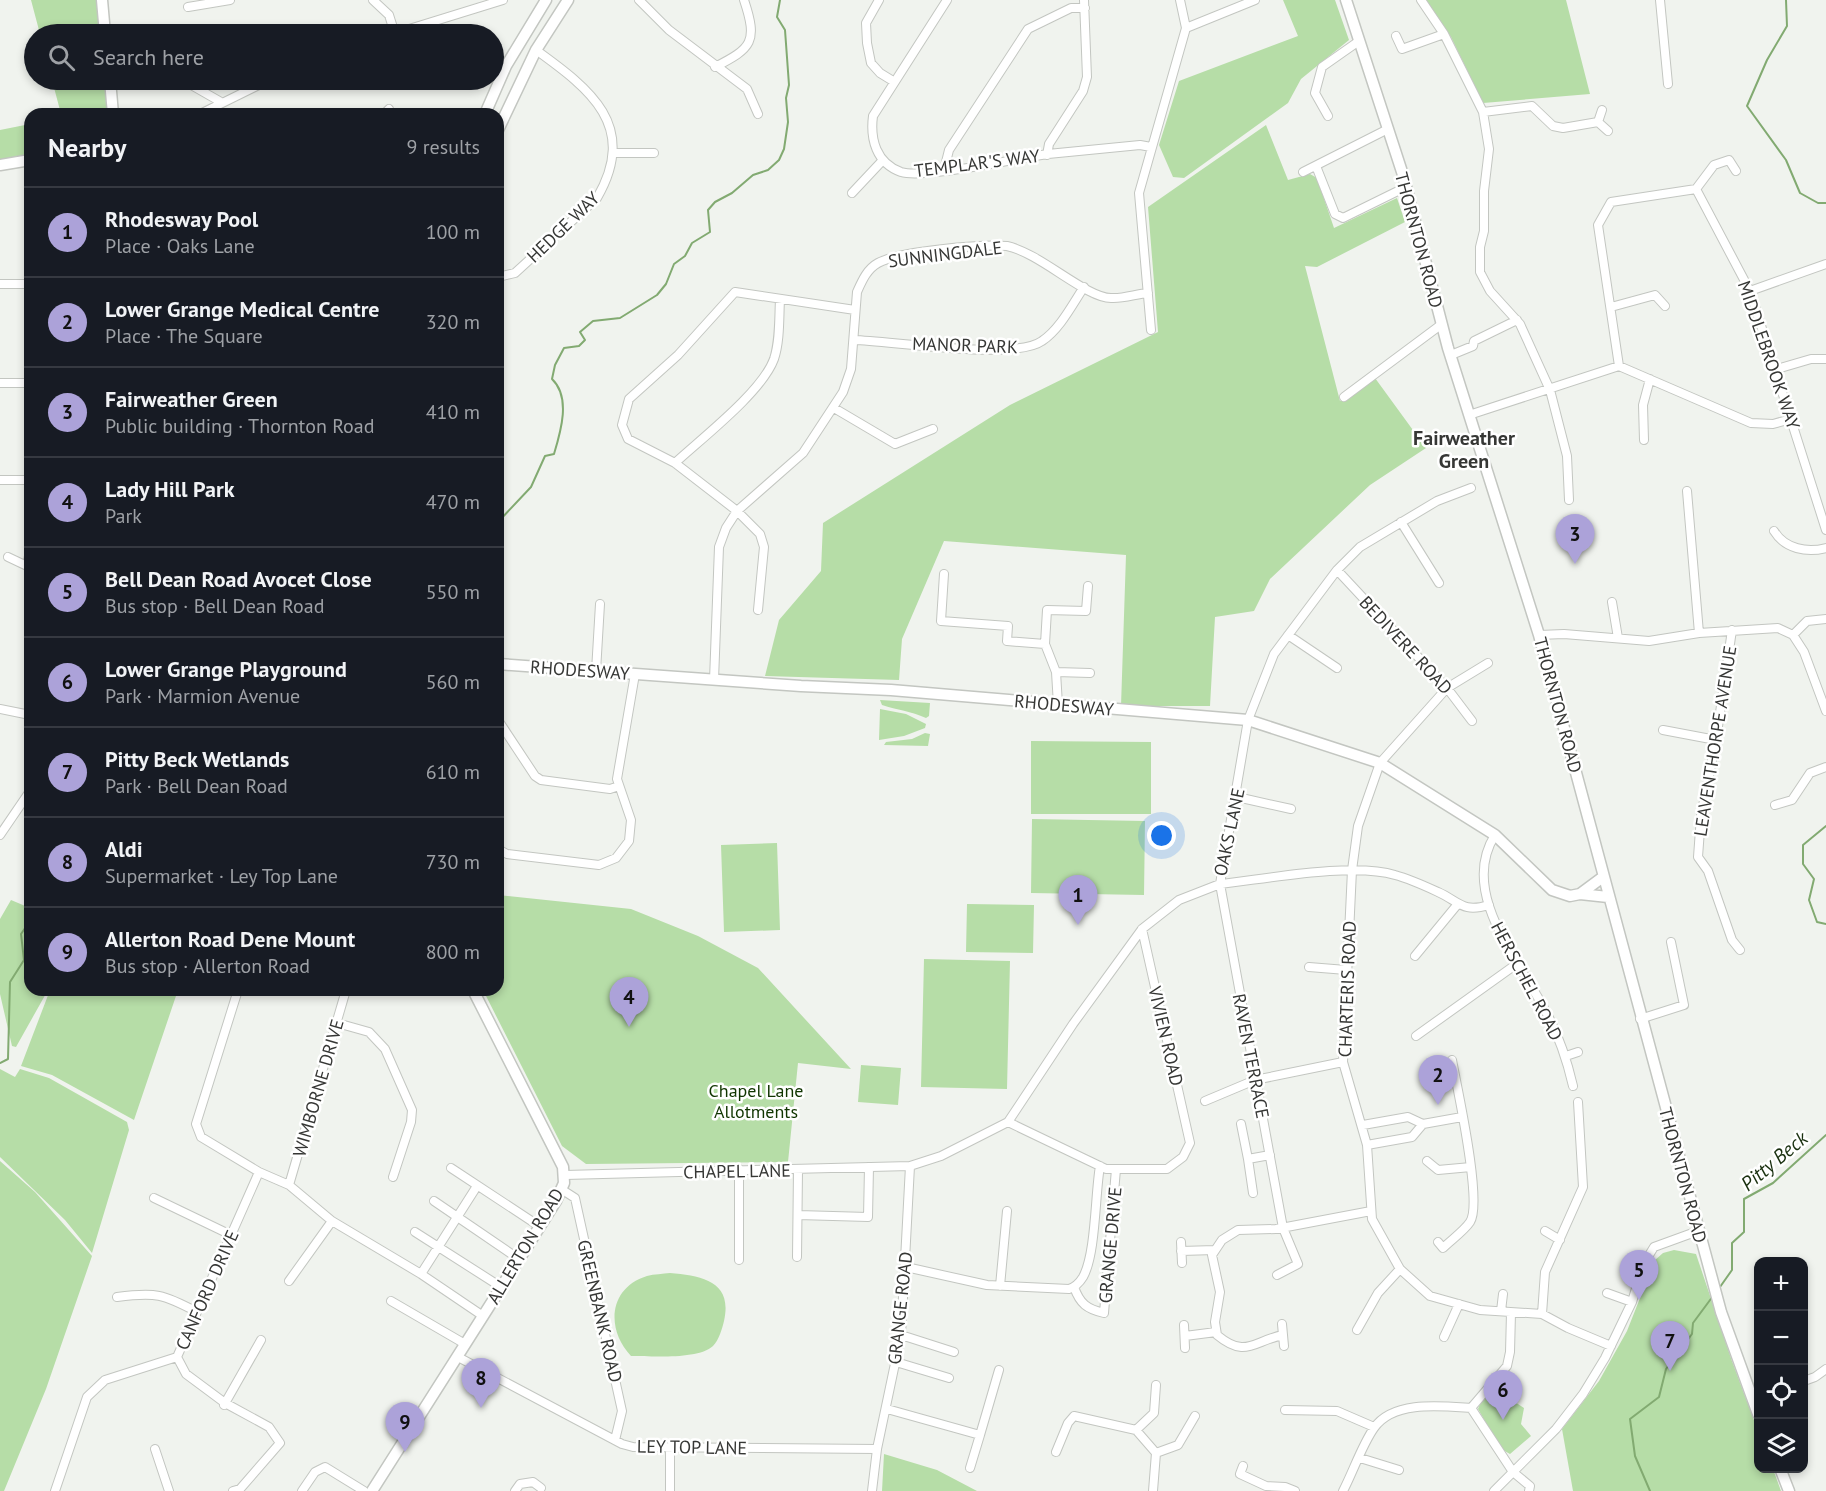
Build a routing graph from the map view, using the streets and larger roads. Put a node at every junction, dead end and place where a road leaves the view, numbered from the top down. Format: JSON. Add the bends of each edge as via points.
{"nodes":[{"id":1,"x":102,"y":0,"type":"edge"},
{"id":2,"x":230,"y":0,"type":"edge"},
{"id":3,"x":373,"y":0,"type":"edge"},
{"id":4,"x":503,"y":0,"type":"edge"},
{"id":5,"x":546,"y":0,"type":"edge"},
{"id":6,"x":568,"y":0,"type":"edge"},
{"id":7,"x":639,"y":0,"type":"edge"},
{"id":8,"x":744,"y":0,"type":"edge"},
{"id":9,"x":879,"y":0,"type":"edge"},
{"id":10,"x":947,"y":0,"type":"edge"},
{"id":11,"x":1180,"y":0,"type":"edge"},
{"id":12,"x":1255,"y":0,"type":"edge"},
{"id":13,"x":1346,"y":0,"type":"edge"},
{"id":14,"x":1421,"y":0,"type":"edge"},
{"id":15,"x":1660,"y":0,"type":"edge"},
{"id":16,"x":1084,"y":4,"type":"edge"},
{"id":17,"x":188,"y":7,"type":"dead end"},
{"id":18,"x":104,"y":24,"type":"edge"},
{"id":19,"x":391,"y":24,"type":"edge"},
{"id":20,"x":432,"y":24,"type":"edge"},
{"id":21,"x":1186,"y":28,"type":"junction"},
{"id":22,"x":1444,"y":34,"type":"junction"},
{"id":23,"x":1396,"y":36,"type":"dead end"},
{"id":24,"x":1359,"y":41,"type":"junction"},
{"id":25,"x":536,"y":50,"type":"junction"},
{"id":26,"x":715,"y":67,"type":"junction"},
{"id":27,"x":504,"y":71,"type":"edge"},
{"id":28,"x":893,"y":81,"type":"junction"},
{"id":29,"x":1668,"y":84,"type":"dead end"},
{"id":30,"x":111,"y":90,"type":"edge"},
{"id":31,"x":200,"y":90,"type":"edge"},
{"id":32,"x":247,"y":90,"type":"edge"},
{"id":33,"x":496,"y":90,"type":"edge"},
{"id":34,"x":221,"y":102,"type":"junction"},
{"id":35,"x":112,"y":108,"type":"edge"},
{"id":36,"x":210,"y":108,"type":"edge"},
{"id":37,"x":488,"y":108,"type":"edge"},
{"id":38,"x":1602,"y":110,"type":"dead end"},
{"id":39,"x":1482,"y":112,"type":"junction"},
{"id":40,"x":758,"y":114,"type":"dead end"},
{"id":41,"x":1328,"y":116,"type":"dead end"},
{"id":42,"x":504,"y":117,"type":"edge"},
{"id":43,"x":1598,"y":122,"type":"junction"},
{"id":44,"x":1388,"y":129,"type":"junction"},
{"id":45,"x":1608,"y":131,"type":"dead end"},
{"id":46,"x":1151,"y":147,"type":"junction"},
{"id":47,"x":613,"y":153,"type":"junction"},
{"id":48,"x":654,"y":153,"type":"dead end"},
{"id":49,"x":1047,"y":154,"type":"junction"},
{"id":50,"x":883,"y":160,"type":"junction"},
{"id":51,"x":24,"y":161,"type":"edge"},
{"id":52,"x":0,"y":165,"type":"edge"},
{"id":53,"x":1316,"y":166,"type":"junction"},
{"id":54,"x":944,"y":170,"type":"junction"},
{"id":55,"x":1736,"y":171,"type":"dead end"},
{"id":56,"x":1303,"y":172,"type":"dead end"},
{"id":57,"x":1406,"y":187,"type":"junction"},
{"id":58,"x":1696,"y":189,"type":"junction"},
{"id":59,"x":852,"y":193,"type":"dead end"},
{"id":60,"x":1826,"y":264,"type":"edge"},
{"id":61,"x":504,"y":276,"type":"edge"},
{"id":62,"x":0,"y":284,"type":"edge"},
{"id":63,"x":24,"y":284,"type":"edge"},
{"id":64,"x":1084,"y":287,"type":"junction"},
{"id":65,"x":1750,"y":291,"type":"junction"},
{"id":66,"x":1148,"y":292,"type":"junction"},
{"id":67,"x":780,"y":300,"type":"junction"},
{"id":68,"x":1665,"y":306,"type":"dead end"},
{"id":69,"x":1611,"y":307,"type":"junction"},
{"id":70,"x":855,"y":309,"type":"junction"},
{"id":71,"x":1517,"y":320,"type":"junction"},
{"id":72,"x":1442,"y":324,"type":"junction"},
{"id":73,"x":1151,"y":330,"type":"dead end"},
{"id":74,"x":854,"y":340,"type":"junction"},
{"id":75,"x":1451,"y":355,"type":"junction"},
{"id":76,"x":1826,"y":359,"type":"edge"},
{"id":77,"x":1619,"y":366,"type":"junction"},
{"id":78,"x":1777,"y":369,"type":"junction"},
{"id":79,"x":1650,"y":379,"type":"junction"},
{"id":80,"x":0,"y":383,"type":"edge"},
{"id":81,"x":24,"y":383,"type":"edge"},
{"id":82,"x":1550,"y":390,"type":"junction"},
{"id":83,"x":1344,"y":397,"type":"dead end"},
{"id":84,"x":834,"y":408,"type":"junction"},
{"id":85,"x":1469,"y":416,"type":"junction"},
{"id":86,"x":1791,"y":419,"type":"junction"},
{"id":87,"x":933,"y":429,"type":"dead end"},
{"id":88,"x":1644,"y":440,"type":"dead end"},
{"id":89,"x":675,"y":463,"type":"junction"},
{"id":90,"x":0,"y":480,"type":"edge"},
{"id":91,"x":24,"y":480,"type":"edge"},
{"id":92,"x":1471,"y":488,"type":"dead end"},
{"id":93,"x":1687,"y":491,"type":"dead end"},
{"id":94,"x":1569,"y":500,"type":"dead end"},
{"id":95,"x":737,"y":511,"type":"junction"},
{"id":96,"x":1401,"y":522,"type":"junction"},
{"id":97,"x":1826,"y":530,"type":"edge"},
{"id":98,"x":1774,"y":531,"type":"dead end"},
{"id":99,"x":1826,"y":548,"type":"edge"},
{"id":100,"x":8,"y":557,"type":"dead end"},
{"id":101,"x":24,"y":565,"type":"edge"},
{"id":102,"x":1337,"y":570,"type":"junction"},
{"id":103,"x":944,"y":574,"type":"dead end"},
{"id":104,"x":1439,"y":583,"type":"dead end"},
{"id":105,"x":1088,"y":586,"type":"dead end"},
{"id":106,"x":1612,"y":602,"type":"dead end"},
{"id":107,"x":600,"y":604,"type":"dead end"},
{"id":108,"x":758,"y":610,"type":"dead end"},
{"id":109,"x":1826,"y":618,"type":"edge"},
{"id":110,"x":1732,"y":630,"type":"junction"},
{"id":111,"x":1699,"y":633,"type":"junction"},
{"id":112,"x":1793,"y":634,"type":"junction"},
{"id":113,"x":1288,"y":635,"type":"junction"},
{"id":114,"x":1539,"y":635,"type":"junction"},
{"id":115,"x":1618,"y":638,"type":"junction"},
{"id":116,"x":1045,"y":644,"type":"junction"},
{"id":117,"x":1488,"y":663,"type":"dead end"},
{"id":118,"x":504,"y":664,"type":"edge"},
{"id":119,"x":1337,"y":668,"type":"dead end"},
{"id":120,"x":596,"y":671,"type":"junction"},
{"id":121,"x":1056,"y":672,"type":"junction"},
{"id":122,"x":1089,"y":673,"type":"dead end"},
{"id":123,"x":634,"y":674,"type":"junction"},
{"id":124,"x":714,"y":680,"type":"junction"},
{"id":125,"x":1447,"y":688,"type":"junction"},
{"id":126,"x":1058,"y":705,"type":"junction"},
{"id":127,"x":0,"y":709,"type":"edge"},
{"id":128,"x":1826,"y":711,"type":"edge"},
{"id":129,"x":24,"y":715,"type":"edge"},
{"id":130,"x":1248,"y":720,"type":"junction"},
{"id":131,"x":1472,"y":721,"type":"dead end"},
{"id":132,"x":504,"y":729,"type":"edge"},
{"id":133,"x":1663,"y":730,"type":"dead end"},
{"id":134,"x":1716,"y":740,"type":"junction"},
{"id":135,"x":1380,"y":763,"type":"junction"},
{"id":136,"x":1826,"y":767,"type":"edge"},
{"id":137,"x":619,"y":786,"type":"junction"},
{"id":138,"x":1237,"y":797,"type":"junction"},
{"id":139,"x":24,"y":799,"type":"edge"},
{"id":140,"x":1774,"y":805,"type":"dead end"},
{"id":141,"x":1291,"y":808,"type":"dead end"},
{"id":142,"x":2,"y":829,"type":"edge"},
{"id":143,"x":1495,"y":835,"type":"junction"},
{"id":144,"x":504,"y":852,"type":"edge"},
{"id":145,"x":1352,"y":870,"type":"junction"},
{"id":146,"x":1603,"y":877,"type":"junction"},
{"id":147,"x":1220,"y":884,"type":"junction"},
{"id":148,"x":1580,"y":894,"type":"junction"},
{"id":149,"x":1608,"y":897,"type":"junction"},
{"id":150,"x":1457,"y":905,"type":"junction"},
{"id":151,"x":1489,"y":905,"type":"junction"},
{"id":152,"x":1142,"y":929,"type":"junction"},
{"id":153,"x":1671,"y":942,"type":"dead end"},
{"id":154,"x":1740,"y":950,"type":"dead end"},
{"id":155,"x":1415,"y":956,"type":"dead end"},
{"id":156,"x":1518,"y":963,"type":"junction"},
{"id":157,"x":1309,"y":966,"type":"dead end"},
{"id":158,"x":1346,"y":970,"type":"junction"},
{"id":159,"x":236,"y":996,"type":"edge"},
{"id":160,"x":344,"y":996,"type":"edge"},
{"id":161,"x":476,"y":996,"type":"edge"},
{"id":162,"x":1640,"y":1018,"type":"junction"},
{"id":163,"x":337,"y":1023,"type":"junction"},
{"id":164,"x":1416,"y":1036,"type":"dead end"},
{"id":165,"x":1578,"y":1052,"type":"dead end"},
{"id":166,"x":1566,"y":1056,"type":"junction"},
{"id":167,"x":1452,"y":1060,"type":"dead end"},
{"id":168,"x":1343,"y":1062,"type":"junction"},
{"id":169,"x":1255,"y":1080,"type":"junction"},
{"id":170,"x":1573,"y":1086,"type":"dead end"},
{"id":171,"x":1205,"y":1101,"type":"dead end"},
{"id":172,"x":1578,"y":1102,"type":"dead end"},
{"id":173,"x":1462,"y":1117,"type":"junction"},
{"id":174,"x":1008,"y":1122,"type":"junction"},
{"id":175,"x":1241,"y":1124,"type":"dead end"},
{"id":176,"x":1423,"y":1124,"type":"junction"},
{"id":177,"x":1363,"y":1125,"type":"junction"},
{"id":178,"x":1367,"y":1145,"type":"junction"},
{"id":179,"x":1270,"y":1155,"type":"junction"},
{"id":180,"x":1248,"y":1159,"type":"junction"},
{"id":181,"x":1427,"y":1161,"type":"dead end"},
{"id":182,"x":910,"y":1166,"type":"junction"},
{"id":183,"x":1100,"y":1166,"type":"junction"},
{"id":184,"x":869,"y":1167,"type":"junction"},
{"id":185,"x":1471,"y":1167,"type":"junction"},
{"id":186,"x":451,"y":1168,"type":"dead end"},
{"id":187,"x":739,"y":1169,"type":"junction"},
{"id":188,"x":1116,"y":1169,"type":"junction"},
{"id":189,"x":798,"y":1170,"type":"junction"},
{"id":190,"x":259,"y":1172,"type":"junction"},
{"id":191,"x":565,"y":1175,"type":"junction"},
{"id":192,"x":393,"y":1177,"type":"dead end"},
{"id":193,"x":289,"y":1185,"type":"junction"},
{"id":194,"x":477,"y":1186,"type":"junction"},
{"id":195,"x":561,"y":1189,"type":"junction"},
{"id":196,"x":1253,"y":1193,"type":"dead end"},
{"id":197,"x":154,"y":1198,"type":"dead end"},
{"id":198,"x":434,"y":1201,"type":"dead end"},
{"id":199,"x":1007,"y":1211,"type":"dead end"},
{"id":200,"x":1371,"y":1211,"type":"junction"},
{"id":201,"x":798,"y":1215,"type":"junction"},
{"id":202,"x":458,"y":1217,"type":"junction"},
{"id":203,"x":332,"y":1221,"type":"junction"},
{"id":204,"x":539,"y":1226,"type":"junction"},
{"id":205,"x":1283,"y":1228,"type":"junction"},
{"id":206,"x":1545,"y":1231,"type":"dead end"},
{"id":207,"x":1698,"y":1231,"type":"junction"},
{"id":208,"x":415,"y":1232,"type":"dead end"},
{"id":209,"x":231,"y":1235,"type":"junction"},
{"id":210,"x":1560,"y":1240,"type":"junction"},
{"id":211,"x":1438,"y":1242,"type":"dead end"},
{"id":212,"x":438,"y":1247,"type":"junction"},
{"id":213,"x":1215,"y":1250,"type":"junction"},
{"id":214,"x":798,"y":1257,"type":"dead end"},
{"id":215,"x":519,"y":1258,"type":"junction"},
{"id":216,"x":739,"y":1260,"type":"dead end"},
{"id":217,"x":1182,"y":1263,"type":"dead end"},
{"id":218,"x":906,"y":1267,"type":"junction"},
{"id":219,"x":1400,"y":1269,"type":"junction"},
{"id":220,"x":421,"y":1274,"type":"junction"},
{"id":221,"x":1277,"y":1275,"type":"dead end"},
{"id":222,"x":289,"y":1281,"type":"dead end"},
{"id":223,"x":1000,"y":1286,"type":"junction"},
{"id":224,"x":501,"y":1287,"type":"junction"},
{"id":225,"x":1074,"y":1287,"type":"junction"},
{"id":226,"x":1607,"y":1293,"type":"dead end"},
{"id":227,"x":1503,"y":1294,"type":"dead end"},
{"id":228,"x":117,"y":1296,"type":"dead end"},
{"id":229,"x":391,"y":1300,"type":"dead end"},
{"id":230,"x":1632,"y":1302,"type":"junction"},
{"id":231,"x":1459,"y":1304,"type":"junction"},
{"id":232,"x":197,"y":1311,"type":"junction"},
{"id":233,"x":1501,"y":1311,"type":"junction"},
{"id":234,"x":1511,"y":1313,"type":"junction"},
{"id":235,"x":1542,"y":1314,"type":"junction"},
{"id":236,"x":483,"y":1316,"type":"junction"},
{"id":237,"x":1282,"y":1324,"type":"dead end"},
{"id":238,"x":1184,"y":1325,"type":"dead end"},
{"id":239,"x":1357,"y":1330,"type":"dead end"},
{"id":240,"x":1216,"y":1332,"type":"junction"},
{"id":241,"x":901,"y":1335,"type":"junction"},
{"id":242,"x":1283,"y":1335,"type":"junction"},
{"id":243,"x":1185,"y":1336,"type":"junction"},
{"id":244,"x":1444,"y":1337,"type":"dead end"},
{"id":245,"x":261,"y":1340,"type":"dead end"},
{"id":246,"x":465,"y":1344,"type":"junction"},
{"id":247,"x":1284,"y":1346,"type":"dead end"},
{"id":248,"x":1611,"y":1346,"type":"junction"},
{"id":249,"x":1185,"y":1348,"type":"dead end"},
{"id":250,"x":954,"y":1352,"type":"dead end"},
{"id":251,"x":177,"y":1357,"type":"junction"},
{"id":252,"x":458,"y":1357,"type":"junction"},
{"id":253,"x":896,"y":1362,"type":"junction"},
{"id":254,"x":1826,"y":1369,"type":"edge"},
{"id":255,"x":999,"y":1370,"type":"dead end"},
{"id":256,"x":949,"y":1378,"type":"dead end"},
{"id":257,"x":1808,"y":1379,"type":"edge"},
{"id":258,"x":1156,"y":1385,"type":"dead end"},
{"id":259,"x":1754,"y":1398,"type":"edge"},
{"id":260,"x":224,"y":1404,"type":"junction"},
{"id":261,"x":1471,"y":1408,"type":"junction"},
{"id":262,"x":887,"y":1409,"type":"junction"},
{"id":263,"x":1285,"y":1410,"type":"dead end"},
{"id":264,"x":1195,"y":1416,"type":"dead end"},
{"id":265,"x":1374,"y":1427,"type":"junction"},
{"id":266,"x":1136,"y":1430,"type":"junction"},
{"id":267,"x":980,"y":1436,"type":"junction"},
{"id":268,"x":615,"y":1440,"type":"junction"},
{"id":269,"x":670,"y":1448,"type":"junction"},
{"id":270,"x":155,"y":1449,"type":"dead end"},
{"id":271,"x":877,"y":1449,"type":"junction"},
{"id":272,"x":1056,"y":1452,"type":"dead end"},
{"id":273,"x":1156,"y":1453,"type":"junction"},
{"id":274,"x":1360,"y":1458,"type":"junction"},
{"id":275,"x":1243,"y":1466,"type":"dead end"},
{"id":276,"x":970,"y":1468,"type":"dead end"},
{"id":277,"x":1400,"y":1470,"type":"dead end"},
{"id":278,"x":1513,"y":1472,"type":"junction"},
{"id":279,"x":1782,"y":1473,"type":"edge"},
{"id":280,"x":542,"y":1488,"type":"dead end"},
{"id":281,"x":377,"y":1489,"type":"edge"},
{"id":282,"x":1265,"y":1489,"type":"edge"},
{"id":283,"x":55,"y":1491,"type":"edge"},
{"id":284,"x":169,"y":1491,"type":"edge"},
{"id":285,"x":233,"y":1491,"type":"edge"},
{"id":286,"x":302,"y":1491,"type":"edge"},
{"id":287,"x":364,"y":1491,"type":"edge"},
{"id":288,"x":515,"y":1491,"type":"edge"},
{"id":289,"x":670,"y":1491,"type":"edge"},
{"id":290,"x":872,"y":1491,"type":"edge"},
{"id":291,"x":1153,"y":1491,"type":"edge"},
{"id":292,"x":1295,"y":1491,"type":"edge"},
{"id":293,"x":1343,"y":1491,"type":"edge"},
{"id":294,"x":1494,"y":1491,"type":"edge"},
{"id":295,"x":1529,"y":1491,"type":"edge"},
{"id":296,"x":1789,"y":1491,"type":"edge"}],
"edges":[{"from":1,"to":18,"type":"street"},
{"from":2,"to":17,"type":"street"},
{"from":3,"to":19,"type":"street","via":[[389,15]]},
{"from":4,"to":20,"type":"street"},
{"from":5,"to":27,"type":"street"},
{"from":6,"to":25,"type":"street"},
{"from":7,"to":26,"type":"street"},
{"from":8,"to":26,"type":"street","via":[[752,30],[748,42],[743,52]]},
{"from":9,"to":28,"type":"street","via":[[866,23],[867,43],[871,63]]},
{"from":10,"to":28,"type":"street"},
{"from":11,"to":21,"type":"street"},
{"from":12,"to":21,"type":"street"},
{"from":13,"to":24,"type":"street","name":"THORNTON ROAD"},
{"from":14,"to":22,"type":"street"},
{"from":15,"to":29,"type":"street"},
{"from":16,"to":49,"type":"street","via":[[1087,77]]},
{"from":16,"to":54,"type":"street","via":[[1028,29],[949,150]]},
{"from":21,"to":46,"type":"street"},
{"from":22,"to":23,"type":"street","via":[[1402,49]]},
{"from":22,"to":39,"type":"street"},
{"from":24,"to":41,"type":"street","via":[[1322,67],[1315,93]]},
{"from":24,"to":44,"type":"street","name":"THORNTON ROAD"},
{"from":25,"to":42,"type":"street"},
{"from":25,"to":47,"type":"street","name":"HEDGE WAY","via":[[595,98],[610,124]]},
{"from":26,"to":40,"type":"street","via":[[747,89]]},
{"from":28,"to":50,"type":"street","via":[[873,116],[874,147]]},
{"from":30,"to":35,"type":"street"},
{"from":31,"to":34,"type":"street"},
{"from":32,"to":34,"type":"street"},
{"from":33,"to":37,"type":"street"},
{"from":34,"to":36,"type":"street"},
{"from":38,"to":43,"type":"street"},
{"from":39,"to":43,"type":"street","via":[[1532,106],[1553,126]]},
{"from":39,"to":71,"type":"street","via":[[1490,149],[1480,272],[1490,291]]},
{"from":43,"to":45,"type":"street"},
{"from":44,"to":53,"type":"street"},
{"from":44,"to":57,"type":"street","name":"THORNTON ROAD"},
{"from":46,"to":49,"type":"street","name":"TEMPLAR'S WAY"},
{"from":46,"to":66,"type":"street","via":[[1138,193]]},
{"from":47,"to":48,"type":"street"},
{"from":47,"to":61,"type":"street","name":"HEDGE WAY","via":[[606,183],[597,198],[515,273]]},
{"from":49,"to":54,"type":"street","name":"TEMPLAR'S WAY"},
{"from":50,"to":54,"type":"street","name":"TEMPLAR'S WAY","via":[[912,173]]},
{"from":50,"to":59,"type":"street"},
{"from":51,"to":52,"type":"street"},
{"from":53,"to":56,"type":"street"},
{"from":53,"to":57,"type":"street","via":[[1335,214],[1343,218]]},
{"from":55,"to":58,"type":"street","via":[[1730,160],[1714,165]]},
{"from":57,"to":72,"type":"street","name":"THORNTON ROAD"},
{"from":58,"to":65,"type":"street","name":"MIDDLEBROOK WAY"},
{"from":58,"to":69,"type":"street","via":[[1611,202],[1598,225]]},
{"from":60,"to":65,"type":"street"},
{"from":62,"to":63,"type":"street"},
{"from":64,"to":66,"type":"street","name":"SUNNINGDALE","via":[[1110,298]]},
{"from":64,"to":70,"type":"street","name":"SUNNINGDALE","via":[[1019,248],[995,245],[898,256],[876,263],[862,281]]},
{"from":64,"to":74,"type":"street","name":"MANOR PARK","via":[[1052,333],[1030,346],[942,348]]},
{"from":65,"to":78,"type":"street","name":"MIDDLEBROOK WAY"},
{"from":66,"to":73,"type":"street"},
{"from":67,"to":70,"type":"street"},
{"from":67,"to":89,"type":"street","via":[[777,346],[766,374]]},
{"from":67,"to":89,"type":"street","via":[[735,292],[678,355],[629,399],[622,425],[628,439]]},
{"from":68,"to":69,"type":"street","via":[[1655,295]]},
{"from":69,"to":77,"type":"street"},
{"from":70,"to":74,"type":"street","name":"SUNNINGDALE"},
{"from":71,"to":75,"type":"street"},
{"from":71,"to":82,"type":"street"},
{"from":72,"to":75,"type":"street","name":"THORNTON ROAD"},
{"from":72,"to":83,"type":"street"},
{"from":74,"to":84,"type":"street","name":"SUNNINGDALE","via":[[848,380]]},
{"from":75,"to":85,"type":"street","name":"THORNTON ROAD"},
{"from":76,"to":78,"type":"street"},
{"from":77,"to":79,"type":"street"},
{"from":77,"to":82,"type":"street"},
{"from":78,"to":86,"type":"street","name":"MIDDLEBROOK WAY"},
{"from":79,"to":86,"type":"street","via":[[1751,423],[1773,424]]},
{"from":79,"to":88,"type":"street","via":[[1643,405]]},
{"from":80,"to":81,"type":"street"},
{"from":82,"to":85,"type":"street"},
{"from":82,"to":94,"type":"street","via":[[1567,456]]},
{"from":84,"to":87,"type":"street","via":[[896,444]]},
{"from":84,"to":95,"type":"street","name":"SUNNINGDALE","via":[[803,453]]},
{"from":85,"to":114,"type":"street","name":"THORNTON ROAD"},
{"from":86,"to":97,"type":"street","name":"MIDDLEBROOK WAY"},
{"from":89,"to":95,"type":"street"},
{"from":90,"to":91,"type":"street"},
{"from":92,"to":96,"type":"street","name":"OAKS LANE","via":[[1437,501]]},
{"from":93,"to":111,"type":"street"},
{"from":95,"to":108,"type":"street","via":[[760,534],[764,547]]},
{"from":95,"to":124,"type":"street","name":"SUNNINGDALE","via":[[718,547]]},
{"from":96,"to":102,"type":"street","name":"OAKS LANE","via":[[1360,547]]},
{"from":96,"to":104,"type":"street"},
{"from":98,"to":99,"type":"street","via":[[1779,539],[1809,553]]},
{"from":100,"to":101,"type":"street"},
{"from":102,"to":113,"type":"street","name":"OAKS LANE"},
{"from":102,"to":125,"type":"street","name":"BEDIVERE ROAD"},
{"from":103,"to":116,"type":"street","via":[[941,621],[1008,626],[1007,641]]},
{"from":105,"to":116,"type":"street","via":[[1086,611],[1047,610]]},
{"from":106,"to":115,"type":"street"},
{"from":107,"to":120,"type":"street"},
{"from":109,"to":112,"type":"street","via":[[1807,621]]},
{"from":110,"to":111,"type":"street"},
{"from":110,"to":112,"type":"street","via":[[1778,628]]},
{"from":110,"to":134,"type":"street","name":"LEAVENTHORPE AVENUE"},
{"from":111,"to":115,"type":"street","via":[[1649,641]]},
{"from":112,"to":128,"type":"street","via":[[1804,652]]},
{"from":113,"to":119,"type":"street"},
{"from":113,"to":130,"type":"street","name":"OAKS LANE","via":[[1274,654]]},
{"from":114,"to":115,"type":"street"},
{"from":114,"to":146,"type":"street","name":"THORNTON ROAD"},
{"from":116,"to":121,"type":"street"},
{"from":117,"to":125,"type":"street","name":"CHARTERIS ROAD"},
{"from":118,"to":120,"type":"street","name":"RHODESWAY"},
{"from":120,"to":123,"type":"street","name":"RHODESWAY"},
{"from":121,"to":122,"type":"street"},
{"from":121,"to":126,"type":"street"},
{"from":123,"to":124,"type":"street","name":"RHODESWAY"},
{"from":123,"to":137,"type":"street"},
{"from":124,"to":126,"type":"street","name":"RHODESWAY"},
{"from":125,"to":131,"type":"street","name":"BEDIVERE ROAD"},
{"from":125,"to":135,"type":"street","name":"CHARTERIS ROAD"},
{"from":126,"to":130,"type":"street","name":"RHODESWAY"},
{"from":127,"to":129,"type":"street"},
{"from":130,"to":135,"type":"street","name":"RHODESWAY"},
{"from":130,"to":138,"type":"street","name":"OAKS LANE"},
{"from":132,"to":137,"type":"street","via":[[541,780],[610,789]]},
{"from":133,"to":134,"type":"street"},
{"from":134,"to":154,"type":"street","name":"LEAVENTHORPE AVENUE","via":[[1701,816],[1698,857],[1708,871],[1732,940]]},
{"from":135,"to":143,"type":"street","name":"RHODESWAY"},
{"from":135,"to":145,"type":"street","name":"CHARTERIS ROAD","via":[[1358,826]]},
{"from":136,"to":140,"type":"street","via":[[1810,773],[1792,800]]},
{"from":137,"to":144,"type":"street","via":[[631,820],[629,841],[616,858],[599,865]]},
{"from":138,"to":141,"type":"street"},
{"from":138,"to":147,"type":"street","name":"OAKS LANE"},
{"from":139,"to":142,"type":"street"},
{"from":143,"to":148,"type":"street","name":"RHODESWAY","via":[[1552,890],[1570,897]]},
{"from":143,"to":151,"type":"street","name":"HERSCHEL ROAD","via":[[1486,848]]},
{"from":145,"to":147,"type":"street"},
{"from":145,"to":150,"type":"street","via":[[1394,874],[1441,893]]},
{"from":145,"to":158,"type":"street","name":"CHARTERIS ROAD"},
{"from":146,"to":148,"type":"street"},
{"from":146,"to":149,"type":"street","name":"THORNTON ROAD"},
{"from":147,"to":152,"type":"street","name":"OAKS LANE","via":[[1179,900]]},
{"from":147,"to":169,"type":"street","name":"RAVEN TERRACE"},
{"from":148,"to":149,"type":"street","name":"RHODESWAY"},
{"from":149,"to":162,"type":"street","name":"THORNTON ROAD"},
{"from":150,"to":151,"type":"street","via":[[1475,909]]},
{"from":150,"to":155,"type":"street"},
{"from":151,"to":156,"type":"street","name":"HERSCHEL ROAD","via":[[1497,931]]},
{"from":152,"to":174,"type":"street","name":"OAKS LANE"},
{"from":152,"to":188,"type":"street","name":"VIVIEN ROAD","via":[[1190,1143],[1183,1157],[1167,1169]]},
{"from":153,"to":162,"type":"street","via":[[1684,1005]]},
{"from":156,"to":164,"type":"street"},
{"from":156,"to":166,"type":"street","name":"HERSCHEL ROAD"},
{"from":157,"to":158,"type":"street"},
{"from":158,"to":168,"type":"street","name":"CHARTERIS ROAD"},
{"from":159,"to":190,"type":"street","via":[[196,1124],[201,1137]]},
{"from":160,"to":163,"type":"street","name":"WIMBORNE DRIVE"},
{"from":161,"to":191,"type":"street","name":"ALLERTON ROAD"},
{"from":162,"to":207,"type":"street","name":"THORNTON ROAD"},
{"from":163,"to":192,"type":"street","via":[[369,1032],[384,1049],[412,1110]]},
{"from":163,"to":193,"type":"street","name":"WIMBORNE DRIVE"},
{"from":165,"to":166,"type":"street","name":"HERSCHEL ROAD"},
{"from":166,"to":170,"type":"street","name":"HERSCHEL ROAD"},
{"from":167,"to":173,"type":"street"},
{"from":168,"to":169,"type":"street"},
{"from":168,"to":177,"type":"street","name":"CHARTERIS ROAD"},
{"from":169,"to":171,"type":"street"},
{"from":169,"to":179,"type":"street","name":"RAVEN TERRACE"},
{"from":172,"to":210,"type":"street","via":[[1583,1188]]},
{"from":173,"to":176,"type":"street"},
{"from":173,"to":185,"type":"street"},
{"from":174,"to":182,"type":"street","name":"OAKS LANE","via":[[941,1156]]},
{"from":174,"to":183,"type":"street"},
{"from":175,"to":180,"type":"street"},
{"from":176,"to":177,"type":"street","via":[[1408,1117]]},
{"from":176,"to":178,"type":"street","via":[[1412,1137]]},
{"from":177,"to":178,"type":"street","name":"CHARTERIS ROAD"},
{"from":178,"to":200,"type":"street","name":"CHARTERIS ROAD"},
{"from":179,"to":180,"type":"street"},
{"from":179,"to":205,"type":"street","name":"RAVEN TERRACE"},
{"from":180,"to":196,"type":"street"},
{"from":181,"to":185,"type":"street","via":[[1438,1170]]},
{"from":182,"to":184,"type":"street","name":"CHAPEL LANE"},
{"from":182,"to":218,"type":"street","name":"GRANGE ROAD"},
{"from":183,"to":188,"type":"street"},
{"from":183,"to":225,"type":"street","name":"GRANGE DRIVE","via":[[1088,1261],[1083,1278]]},
{"from":184,"to":189,"type":"street","name":"CHAPEL LANE"},
{"from":184,"to":201,"type":"street","via":[[868,1217]]},
{"from":185,"to":211,"type":"street","via":[[1471,1221],[1443,1248]]},
{"from":186,"to":194,"type":"street"},
{"from":187,"to":189,"type":"street","name":"CHAPEL LANE"},
{"from":187,"to":191,"type":"street","name":"CHAPEL LANE"},
{"from":187,"to":216,"type":"street"},
{"from":188,"to":225,"type":"street","name":"GRANGE DRIVE","via":[[1104,1313],[1086,1308]]},
{"from":189,"to":201,"type":"street"},
{"from":190,"to":193,"type":"street"},
{"from":190,"to":209,"type":"street","name":"CANFORD DRIVE"},
{"from":191,"to":195,"type":"street","name":"ALLERTON ROAD"},
{"from":193,"to":203,"type":"street"},
{"from":194,"to":202,"type":"street"},
{"from":194,"to":204,"type":"street"},
{"from":195,"to":204,"type":"street","name":"ALLERTON ROAD"},
{"from":195,"to":268,"type":"street","name":"GREENBANK ROAD","via":[[574,1198],[622,1411]]},
{"from":197,"to":209,"type":"street"},
{"from":198,"to":202,"type":"street"},
{"from":199,"to":223,"type":"street"},
{"from":200,"to":205,"type":"street"},
{"from":200,"to":219,"type":"street","name":"CHARTERIS ROAD"},
{"from":201,"to":214,"type":"street"},
{"from":202,"to":212,"type":"street"},
{"from":202,"to":215,"type":"street"},
{"from":203,"to":220,"type":"street"},
{"from":203,"to":222,"type":"street"},
{"from":204,"to":215,"type":"street","name":"ALLERTON ROAD"},
{"from":205,"to":213,"type":"street","via":[[1238,1230]]},
{"from":205,"to":221,"type":"street","name":"RAVEN TERRACE","via":[[1298,1264]]},
{"from":206,"to":210,"type":"street"},
{"from":207,"to":230,"type":"street","via":[[1654,1247],[1643,1264]]},
{"from":207,"to":259,"type":"street","name":"THORNTON ROAD","via":[[1720,1312]]},
{"from":208,"to":212,"type":"street"},
{"from":209,"to":232,"type":"street","name":"CANFORD DRIVE"},
{"from":210,"to":235,"type":"street","via":[[1545,1272]]},
{"from":212,"to":220,"type":"street"},
{"from":212,"to":224,"type":"street"},
{"from":213,"to":217,"type":"street","via":[[1181,1246]]},
{"from":213,"to":240,"type":"street","via":[[1212,1264],[1220,1292]]},
{"from":215,"to":224,"type":"street","name":"ALLERTON ROAD"},
{"from":218,"to":223,"type":"street","name":"GRANGE DRIVE","via":[[949,1279]]},
{"from":218,"to":241,"type":"street","name":"GRANGE ROAD"},
{"from":219,"to":231,"type":"street","name":"CHARTERIS ROAD","via":[[1430,1296]]},
{"from":219,"to":239,"type":"street","via":[[1378,1293]]},
{"from":220,"to":236,"type":"street"},
{"from":223,"to":225,"type":"street","name":"GRANGE DRIVE"},
{"from":224,"to":236,"type":"street","name":"ALLERTON ROAD"},
{"from":226,"to":230,"type":"street"},
{"from":227,"to":233,"type":"street"},
{"from":228,"to":232,"type":"street","via":[[164,1295]]},
{"from":229,"to":246,"type":"street"},
{"from":230,"to":248,"type":"street"},
{"from":231,"to":233,"type":"street","name":"CHARTERIS ROAD"},
{"from":231,"to":244,"type":"street"},
{"from":232,"to":251,"type":"street","name":"CANFORD DRIVE"},
{"from":233,"to":234,"type":"street","name":"CHARTERIS ROAD"},
{"from":234,"to":235,"type":"street","name":"CHARTERIS ROAD"},
{"from":234,"to":261,"type":"street","via":[[1507,1366]]},
{"from":235,"to":248,"type":"street","name":"CHARTERIS ROAD"},
{"from":236,"to":246,"type":"street","name":"ALLERTON ROAD"},
{"from":237,"to":242,"type":"street"},
{"from":238,"to":243,"type":"street"},
{"from":240,"to":242,"type":"street","via":[[1229,1345],[1244,1348]]},
{"from":240,"to":243,"type":"street"},
{"from":241,"to":250,"type":"street"},
{"from":241,"to":253,"type":"street","name":"GRANGE ROAD"},
{"from":242,"to":247,"type":"street"},
{"from":243,"to":249,"type":"street"},
{"from":245,"to":260,"type":"street"},
{"from":246,"to":252,"type":"street","name":"ALLERTON ROAD"},
{"from":248,"to":278,"type":"street","via":[[1583,1394],[1556,1429]]},
{"from":251,"to":260,"type":"street","via":[[186,1374]]},
{"from":251,"to":283,"type":"street","name":"CANFORD DRIVE","via":[[105,1380],[87,1397]]},
{"from":252,"to":268,"type":"street","name":"LEY TOP LANE"},
{"from":252,"to":281,"type":"street","name":"ALLERTON ROAD"},
{"from":253,"to":256,"type":"street"},
{"from":253,"to":262,"type":"street","name":"GRANGE ROAD"},
{"from":254,"to":257,"type":"street"},
{"from":255,"to":267,"type":"street"},
{"from":258,"to":266,"type":"street","via":[[1154,1413]]},
{"from":260,"to":285,"type":"street","via":[[268,1427],[279,1443],[240,1489]]},
{"from":261,"to":265,"type":"street","via":[[1443,1406],[1392,1412]]},
{"from":261,"to":278,"type":"street"},
{"from":262,"to":267,"type":"street"},
{"from":262,"to":271,"type":"street","name":"GRANGE ROAD"},
{"from":263,"to":265,"type":"street","via":[[1337,1411]]},
{"from":264,"to":273,"type":"street","via":[[1178,1444]]},
{"from":265,"to":274,"type":"street"},
{"from":266,"to":272,"type":"street","via":[[1074,1416]]},
{"from":266,"to":273,"type":"street"},
{"from":267,"to":276,"type":"street"},
{"from":268,"to":269,"type":"street","name":"LEY TOP LANE","via":[[633,1447]]},
{"from":269,"to":271,"type":"street","name":"LEY TOP LANE"},
{"from":269,"to":289,"type":"street"},
{"from":270,"to":284,"type":"street"},
{"from":271,"to":290,"type":"street","name":"GRANGE ROAD"},
{"from":273,"to":291,"type":"street"},
{"from":274,"to":277,"type":"street"},
{"from":274,"to":293,"type":"street"},
{"from":275,"to":282,"type":"street","via":[[1240,1474]]},
{"from":278,"to":294,"type":"street"},
{"from":278,"to":295,"type":"street","via":[[1530,1486]]},
{"from":279,"to":296,"type":"street"},
{"from":280,"to":288,"type":"street","via":[[534,1482],[520,1484]]},
{"from":282,"to":292,"type":"street","via":[[1285,1487]]},
{"from":286,"to":287,"type":"street","via":[[315,1472],[325,1467]]}]}
